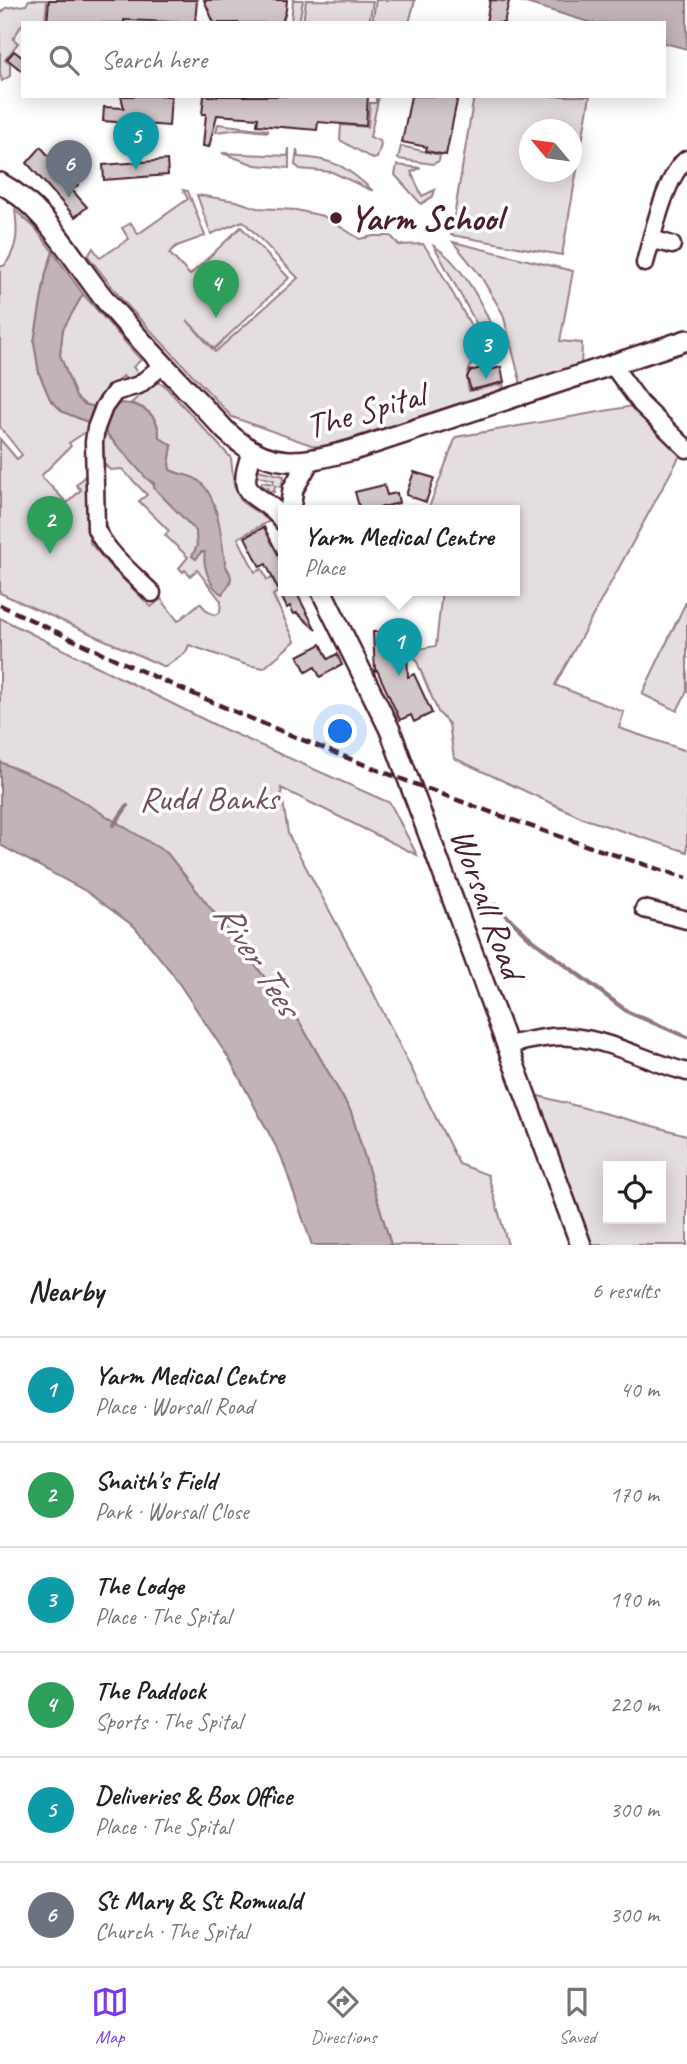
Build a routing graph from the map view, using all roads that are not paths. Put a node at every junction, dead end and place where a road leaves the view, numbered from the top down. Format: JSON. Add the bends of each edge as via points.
{"nodes":[{"id":1,"x":687,"y":159,"type":"edge"},
{"id":2,"x":0,"y":183,"type":"edge"},
{"id":3,"x":652,"y":239,"type":"junction"},
{"id":4,"x":673,"y":245,"type":"dead end"},
{"id":5,"x":645,"y":263,"type":"dead end"},
{"id":6,"x":687,"y":340,"type":"edge"},
{"id":7,"x":163,"y":365,"type":"junction"},
{"id":8,"x":613,"y":366,"type":"junction"},
{"id":9,"x":687,"y":449,"type":"edge"},
{"id":10,"x":253,"y":451,"type":"junction"},
{"id":11,"x":309,"y":461,"type":"junction"},
{"id":12,"x":291,"y":505,"type":"edge"},
{"id":13,"x":278,"y":515,"type":"edge"},
{"id":14,"x":152,"y":593,"type":"dead end"},
{"id":15,"x":324,"y":596,"type":"edge"},
{"id":16,"x":644,"y":909,"type":"dead end"},
{"id":17,"x":687,"y":920,"type":"edge"},
{"id":18,"x":506,"y":1045,"type":"junction"},
{"id":19,"x":687,"y":1072,"type":"edge"},
{"id":20,"x":580,"y":1245,"type":"edge"}],
"edges":[{"from":1,"to":3,"type":"street","via":[[665,193]]},
{"from":2,"to":7,"type":"main road","name":"The Spital","via":[[36,208],[104,298]]},
{"from":3,"to":4,"type":"street"},
{"from":3,"to":5,"type":"street"},
{"from":6,"to":8,"type":"main road","name":"The Spital"},
{"from":7,"to":10,"type":"main road","name":"The Spital","via":[[230,435]]},
{"from":7,"to":14,"type":"street","via":[[137,386],[117,390],[104,407],[94,442],[96,529]]},
{"from":8,"to":9,"type":"street","via":[[641,404]]},
{"from":8,"to":11,"type":"main road","name":"The Spital"},
{"from":10,"to":11,"type":"main road","name":"The Spital","via":[[280,460]]},
{"from":10,"to":13,"type":"main road","via":[[245,472],[246,487]]},
{"from":11,"to":12,"type":"main road","via":[[293,489]]},
{"from":15,"to":18,"type":"main road","name":"Worsall Road","via":[[390,730]]},
{"from":16,"to":17,"type":"street"},
{"from":18,"to":19,"type":"street","via":[[570,1037],[605,1043]]},
{"from":18,"to":20,"type":"main road","name":"Worsall Road"}]}
